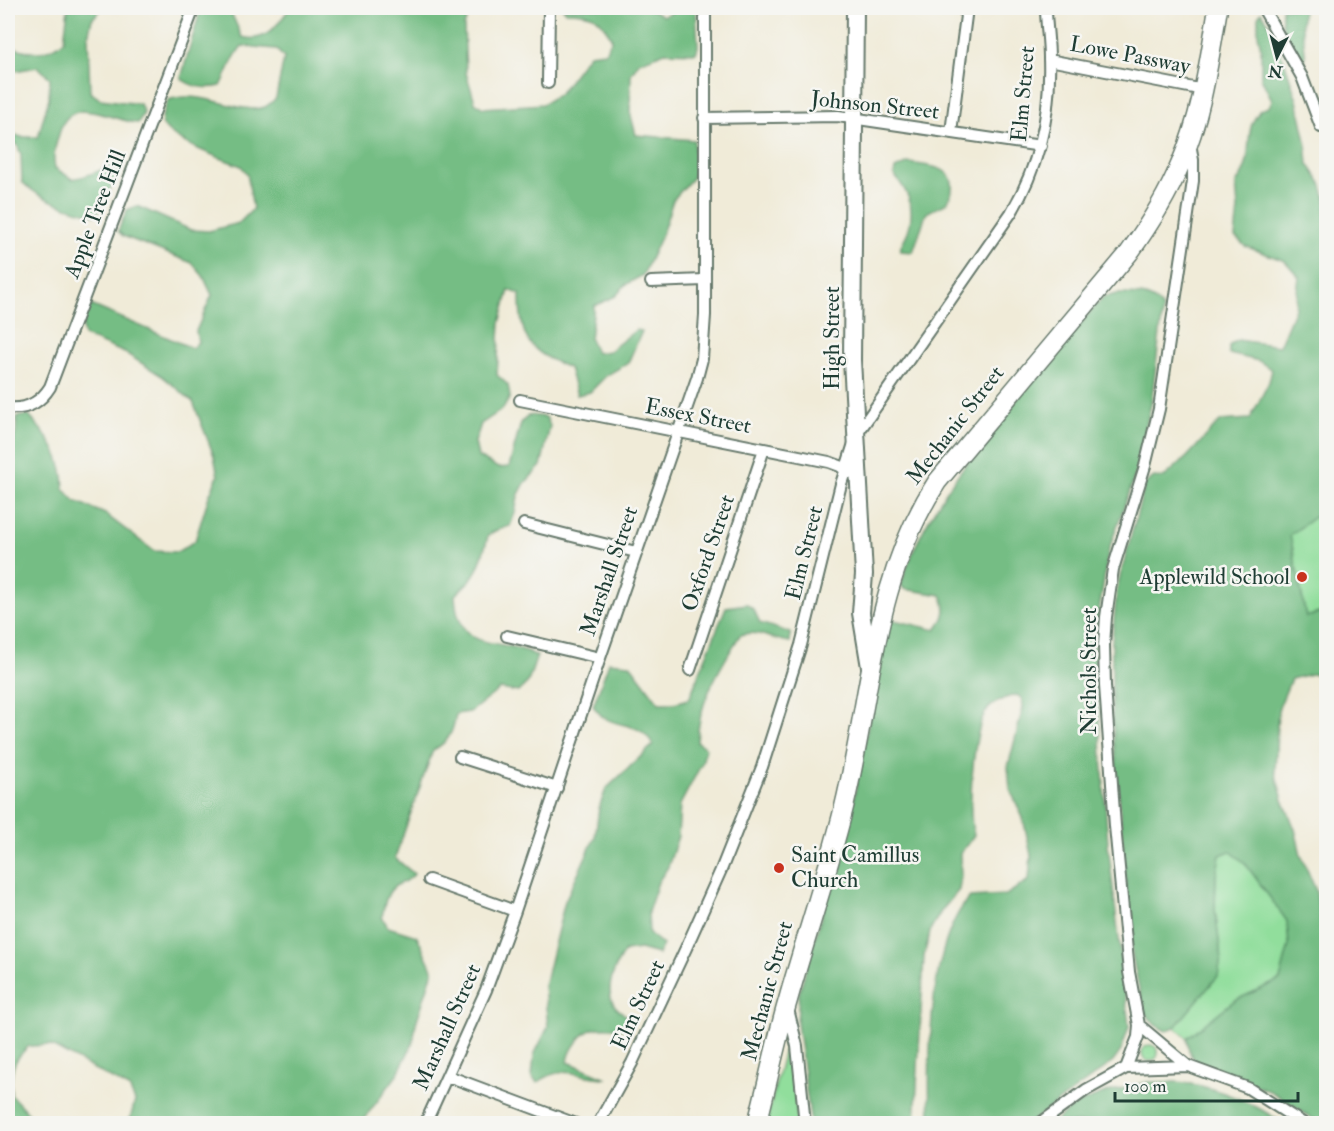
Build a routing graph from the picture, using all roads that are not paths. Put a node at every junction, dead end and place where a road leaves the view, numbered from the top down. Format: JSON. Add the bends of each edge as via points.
{"nodes":[{"id":1,"x":194,"y":8,"type":"edge"},
{"id":2,"x":549,"y":8,"type":"edge"},
{"id":3,"x":705,"y":8,"type":"edge"},
{"id":4,"x":855,"y":8,"type":"edge"},
{"id":5,"x":967,"y":8,"type":"edge"},
{"id":6,"x":1046,"y":8,"type":"edge"},
{"id":7,"x":1218,"y":8,"type":"edge"},
{"id":8,"x":1263,"y":8,"type":"edge"},
{"id":9,"x":1049,"y":60,"type":"junction"},
{"id":10,"x":549,"y":83,"type":"dead end"},
{"id":11,"x":1204,"y":90,"type":"junction"},
{"id":12,"x":705,"y":118,"type":"junction"},
{"id":13,"x":854,"y":119,"type":"junction"},
{"id":14,"x":1321,"y":128,"type":"dead end"},
{"id":15,"x":951,"y":132,"type":"junction"},
{"id":16,"x":1190,"y":140,"type":"junction"},
{"id":17,"x":1041,"y":146,"type":"junction"},
{"id":18,"x":704,"y":280,"type":"junction"},
{"id":19,"x":651,"y":282,"type":"dead end"},
{"id":20,"x":520,"y":400,"type":"dead end"},
{"id":21,"x":8,"y":408,"type":"edge"},
{"id":22,"x":679,"y":432,"type":"junction"},
{"id":23,"x":857,"y":434,"type":"junction"},
{"id":24,"x":764,"y":449,"type":"junction"},
{"id":25,"x":829,"y":462,"type":"junction"},
{"id":26,"x":846,"y":469,"type":"junction"},
{"id":27,"x":860,"y":488,"type":"junction"},
{"id":28,"x":524,"y":524,"type":"dead end"},
{"id":29,"x":636,"y":552,"type":"junction"},
{"id":30,"x":507,"y":636,"type":"dead end"},
{"id":31,"x":600,"y":658,"type":"junction"},
{"id":32,"x":871,"y":668,"type":"junction"},
{"id":33,"x":690,"y":670,"type":"dead end"},
{"id":34,"x":460,"y":757,"type":"dead end"},
{"id":35,"x":557,"y":788,"type":"junction"},
{"id":36,"x":429,"y":880,"type":"dead end"},
{"id":37,"x":515,"y":911,"type":"junction"},
{"id":38,"x":787,"y":1003,"type":"junction"},
{"id":39,"x":1139,"y":1025,"type":"junction"},
{"id":40,"x":1188,"y":1065,"type":"junction"},
{"id":41,"x":1126,"y":1068,"type":"junction"},
{"id":42,"x":448,"y":1076,"type":"junction"},
{"id":43,"x":426,"y":1124,"type":"edge"},
{"id":44,"x":576,"y":1124,"type":"edge"},
{"id":45,"x":598,"y":1124,"type":"edge"},
{"id":46,"x":757,"y":1124,"type":"edge"},
{"id":47,"x":805,"y":1124,"type":"edge"},
{"id":48,"x":1039,"y":1124,"type":"edge"},
{"id":49,"x":1304,"y":1124,"type":"edge"}],
"edges":[{"from":1,"to":21,"type":"street","name":"Apple Tree Hill","via":[[50,387],[37,402]]},
{"from":2,"to":10,"type":"street"},
{"from":3,"to":12,"type":"street","name":"Marshall Street"},
{"from":4,"to":13,"type":"main road","name":"High Street"},
{"from":5,"to":15,"type":"street"},
{"from":6,"to":9,"type":"street","name":"Elm Street"},
{"from":7,"to":11,"type":"main road","name":"Mechanic Street"},
{"from":8,"to":14,"type":"street","via":[[1302,77]]},
{"from":9,"to":11,"type":"street","name":"Lowe Passway"},
{"from":9,"to":17,"type":"street","name":"Elm Street"},
{"from":11,"to":16,"type":"main road","name":"Mechanic Street"},
{"from":12,"to":13,"type":"street","name":"Johnson Street"},
{"from":12,"to":18,"type":"street","name":"Marshall Street"},
{"from":13,"to":15,"type":"street","name":"Johnson Street"},
{"from":13,"to":23,"type":"main road","name":"High Street","via":[[852,360]]},
{"from":15,"to":17,"type":"street","name":"Johnson Street"},
{"from":16,"to":32,"type":"main road","name":"Mechanic Street","via":[[1167,193],[1129,253],[964,447],[927,497],[896,564]]},
{"from":16,"to":39,"type":"street","name":"Nichols Street","via":[[1193,181],[1159,409],[1111,577],[1104,645],[1120,891]]},
{"from":17,"to":23,"type":"street","name":"Elm Street","via":[[1027,185],[1011,213]]},
{"from":18,"to":19,"type":"street"},
{"from":18,"to":22,"type":"street","name":"Marshall Street","via":[[702,359]]},
{"from":20,"to":22,"type":"street","name":"Essex Street"},
{"from":22,"to":24,"type":"street","name":"Essex Street"},
{"from":22,"to":29,"type":"street","name":"Marshall Street"},
{"from":23,"to":25,"type":"street","via":[[845,452]]},
{"from":23,"to":26,"type":"street","name":"Elm Street"},
{"from":23,"to":27,"type":"main road","name":"High Street"},
{"from":24,"to":25,"type":"street","name":"Essex Street"},
{"from":24,"to":33,"type":"street","name":"Oxford Street"},
{"from":25,"to":26,"type":"street","name":"Essex Street"},
{"from":26,"to":27,"type":"street"},
{"from":26,"to":45,"type":"street","name":"Elm Street","via":[[801,645],[762,767],[690,939],[632,1064]]},
{"from":27,"to":32,"type":"main road","name":"High Street","via":[[864,574],[861,613]]},
{"from":28,"to":29,"type":"street"},
{"from":29,"to":31,"type":"street","name":"Marshall Street"},
{"from":30,"to":31,"type":"street"},
{"from":31,"to":35,"type":"street","name":"Marshall Street"},
{"from":32,"to":38,"type":"main road","name":"Mechanic Street","via":[[844,808]]},
{"from":34,"to":35,"type":"street"},
{"from":35,"to":37,"type":"street","name":"Marshall Street"},
{"from":36,"to":37,"type":"street"},
{"from":37,"to":42,"type":"street","name":"Marshall Street"},
{"from":38,"to":46,"type":"main road","name":"Mechanic Street"},
{"from":38,"to":47,"type":"street","via":[[797,1046]]},
{"from":39,"to":40,"type":"street"},
{"from":39,"to":41,"type":"street","name":"Nichols Street"},
{"from":40,"to":41,"type":"street"},
{"from":40,"to":49,"type":"street","via":[[1248,1088]]},
{"from":41,"to":48,"type":"street","via":[[1086,1090]]},
{"from":42,"to":43,"type":"street","name":"Marshall Street"},
{"from":42,"to":44,"type":"street"}]}
